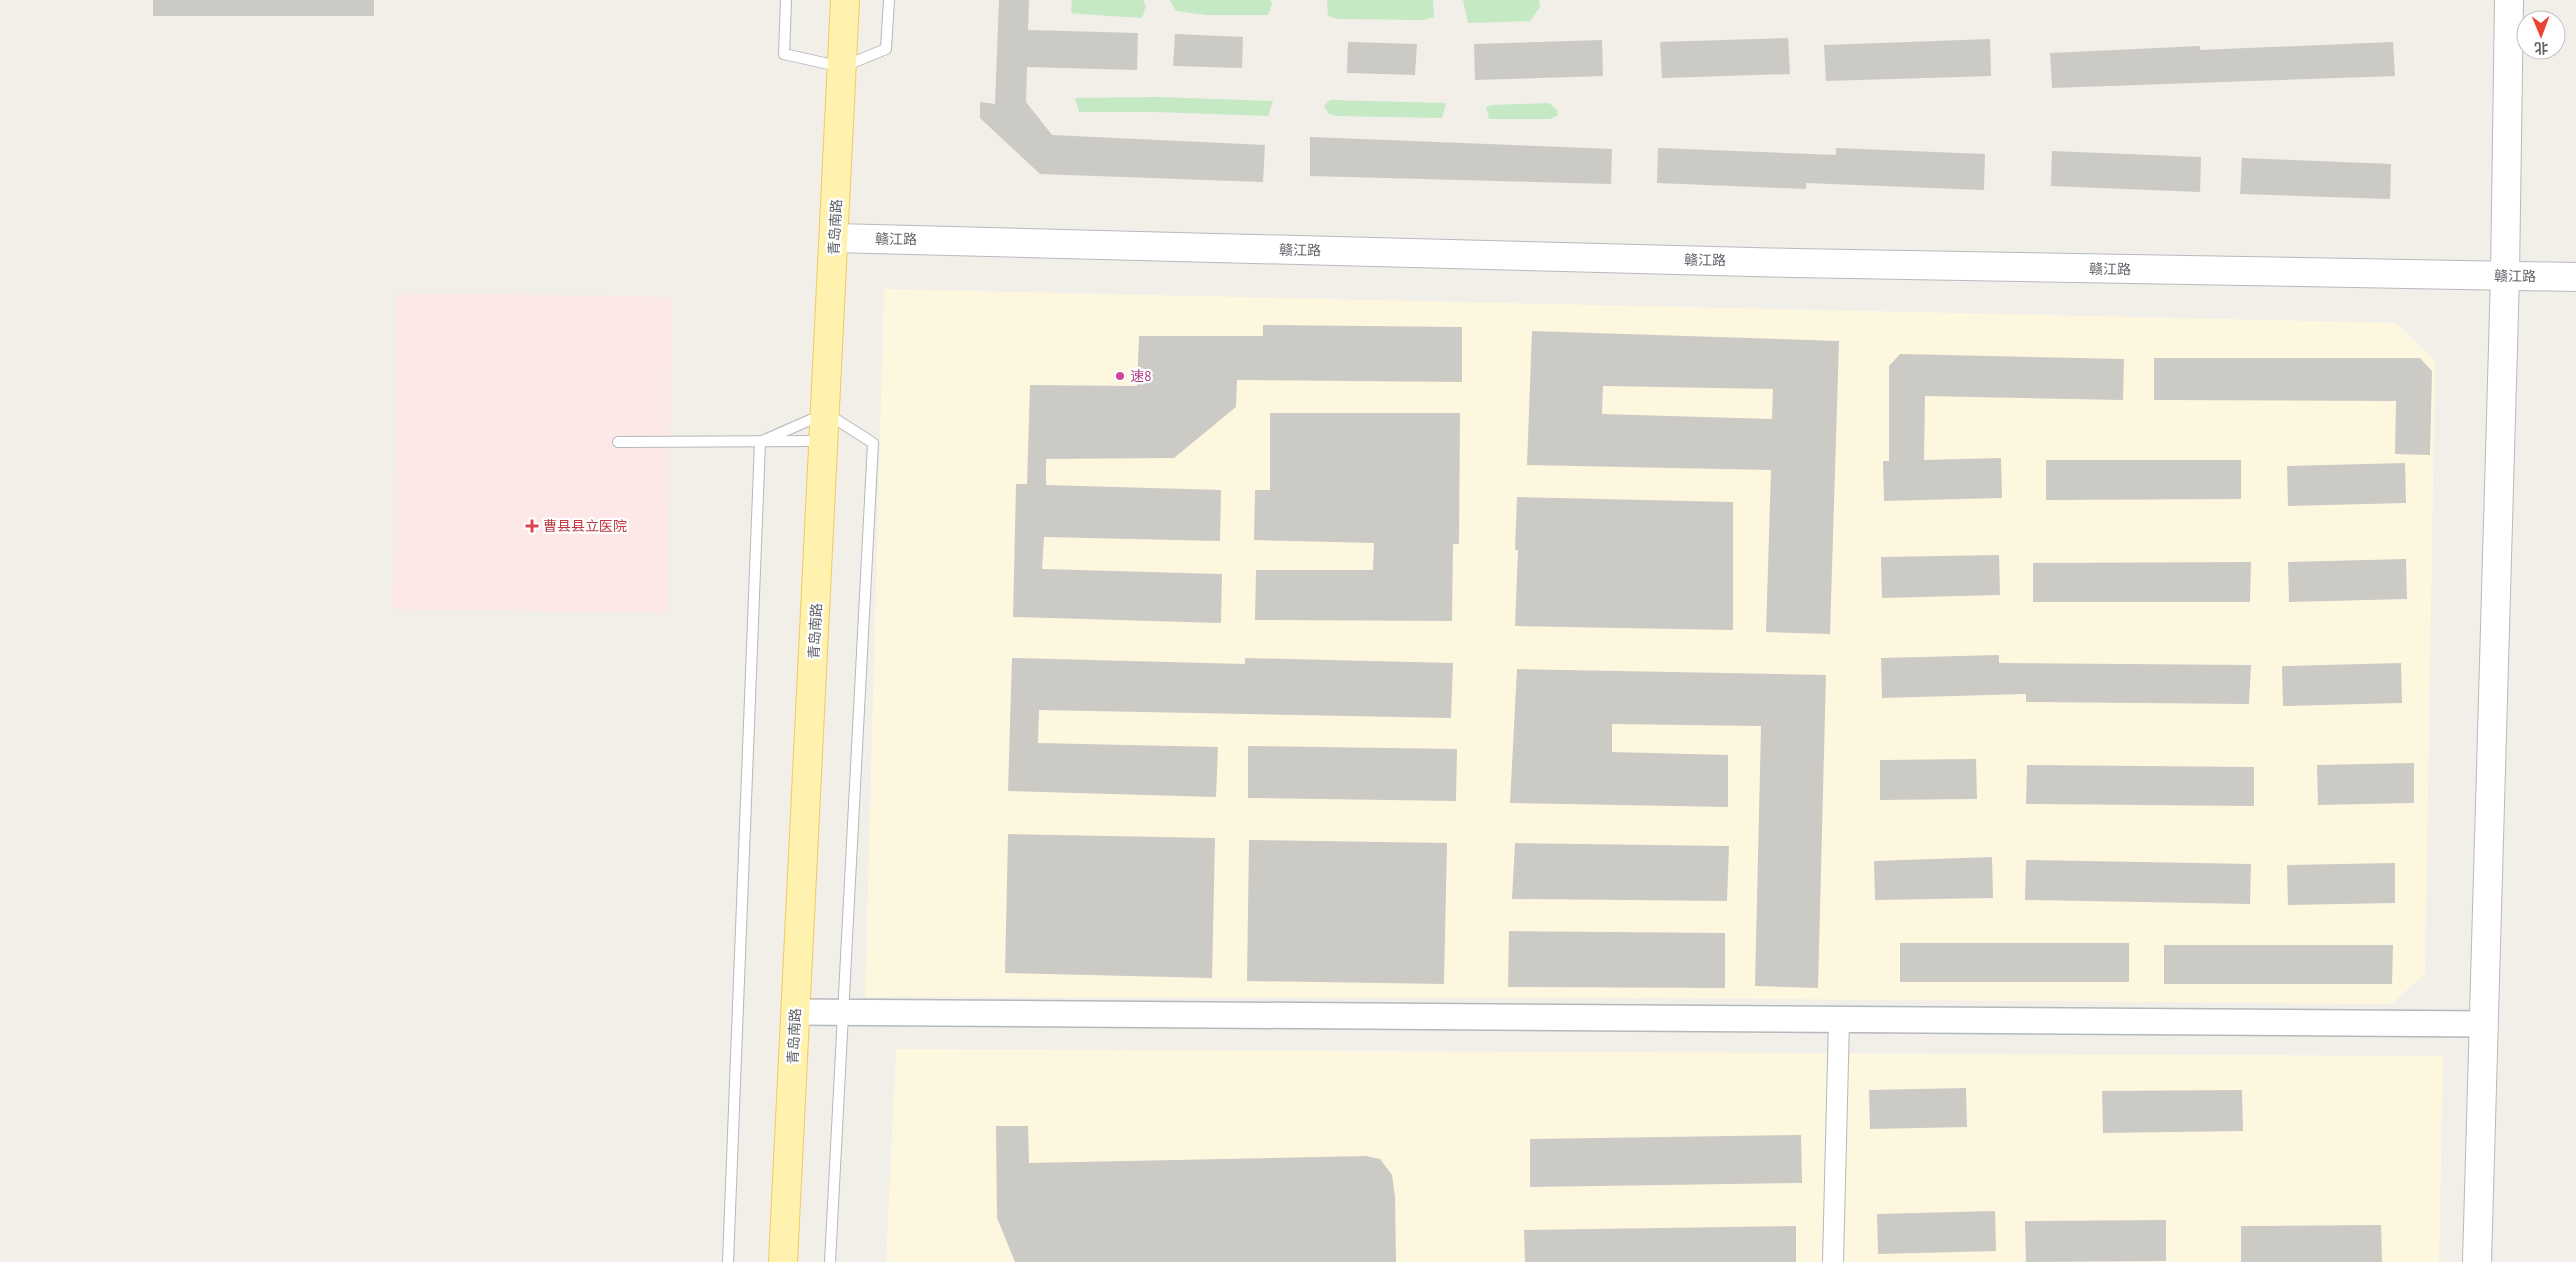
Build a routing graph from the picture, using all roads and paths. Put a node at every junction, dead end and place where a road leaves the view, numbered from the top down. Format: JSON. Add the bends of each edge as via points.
{"nodes":[{"id":1,"x":786,"y":0,"type":"edge"},
{"id":2,"x":845,"y":0,"type":"edge"},
{"id":3,"x":889,"y":0,"type":"edge"},
{"id":4,"x":2509,"y":0,"type":"edge"},
{"id":5,"x":842,"y":67,"type":"junction"},
{"id":6,"x":835,"y":238,"type":"junction"},
{"id":7,"x":2505,"y":276,"type":"junction"},
{"id":8,"x":2576,"y":277,"type":"edge"},
{"id":9,"x":826,"y":413,"type":"junction"},
{"id":10,"x":825,"y":441,"type":"junction"},
{"id":11,"x":618,"y":442,"type":"dead end"},
{"id":12,"x":760,"y":442,"type":"junction"},
{"id":13,"x":796,"y":1012,"type":"junction"},
{"id":14,"x":844,"y":1013,"type":"junction"},
{"id":15,"x":1839,"y":1020,"type":"junction"},
{"id":16,"x":2483,"y":1024,"type":"junction"},
{"id":17,"x":728,"y":1262,"type":"edge"},
{"id":18,"x":783,"y":1262,"type":"edge"},
{"id":19,"x":830,"y":1262,"type":"edge"},
{"id":20,"x":1833,"y":1262,"type":"edge"},
{"id":21,"x":2477,"y":1262,"type":"edge"}],
"edges":[{"from":1,"to":5,"type":"lane","via":[[784,54]]},
{"from":2,"to":5,"type":"main road","name":"青岛南路"},
{"from":3,"to":5,"type":"lane","via":[[886,49]]},
{"from":4,"to":7,"type":"main road"},
{"from":5,"to":6,"type":"main road","name":"青岛南路"},
{"from":6,"to":7,"type":"main road","name":"赣江路","via":[[1794,263]]},
{"from":6,"to":9,"type":"main road","name":"青岛南路"},
{"from":7,"to":8,"type":"main road","name":"赣江路"},
{"from":7,"to":16,"type":"main road"},
{"from":9,"to":10,"type":"main road","name":"青岛南路"},
{"from":9,"to":12,"type":"lane"},
{"from":9,"to":14,"type":"lane","via":[[873,443]]},
{"from":10,"to":12,"type":"lane"},
{"from":10,"to":13,"type":"main road","name":"青岛南路"},
{"from":11,"to":12,"type":"lane"},
{"from":12,"to":17,"type":"lane"},
{"from":13,"to":14,"type":"street"},
{"from":13,"to":18,"type":"main road","name":"青岛南路"},
{"from":14,"to":15,"type":"street"},
{"from":14,"to":19,"type":"lane"},
{"from":15,"to":16,"type":"street"},
{"from":15,"to":20,"type":"street"},
{"from":16,"to":21,"type":"main road"}]}
